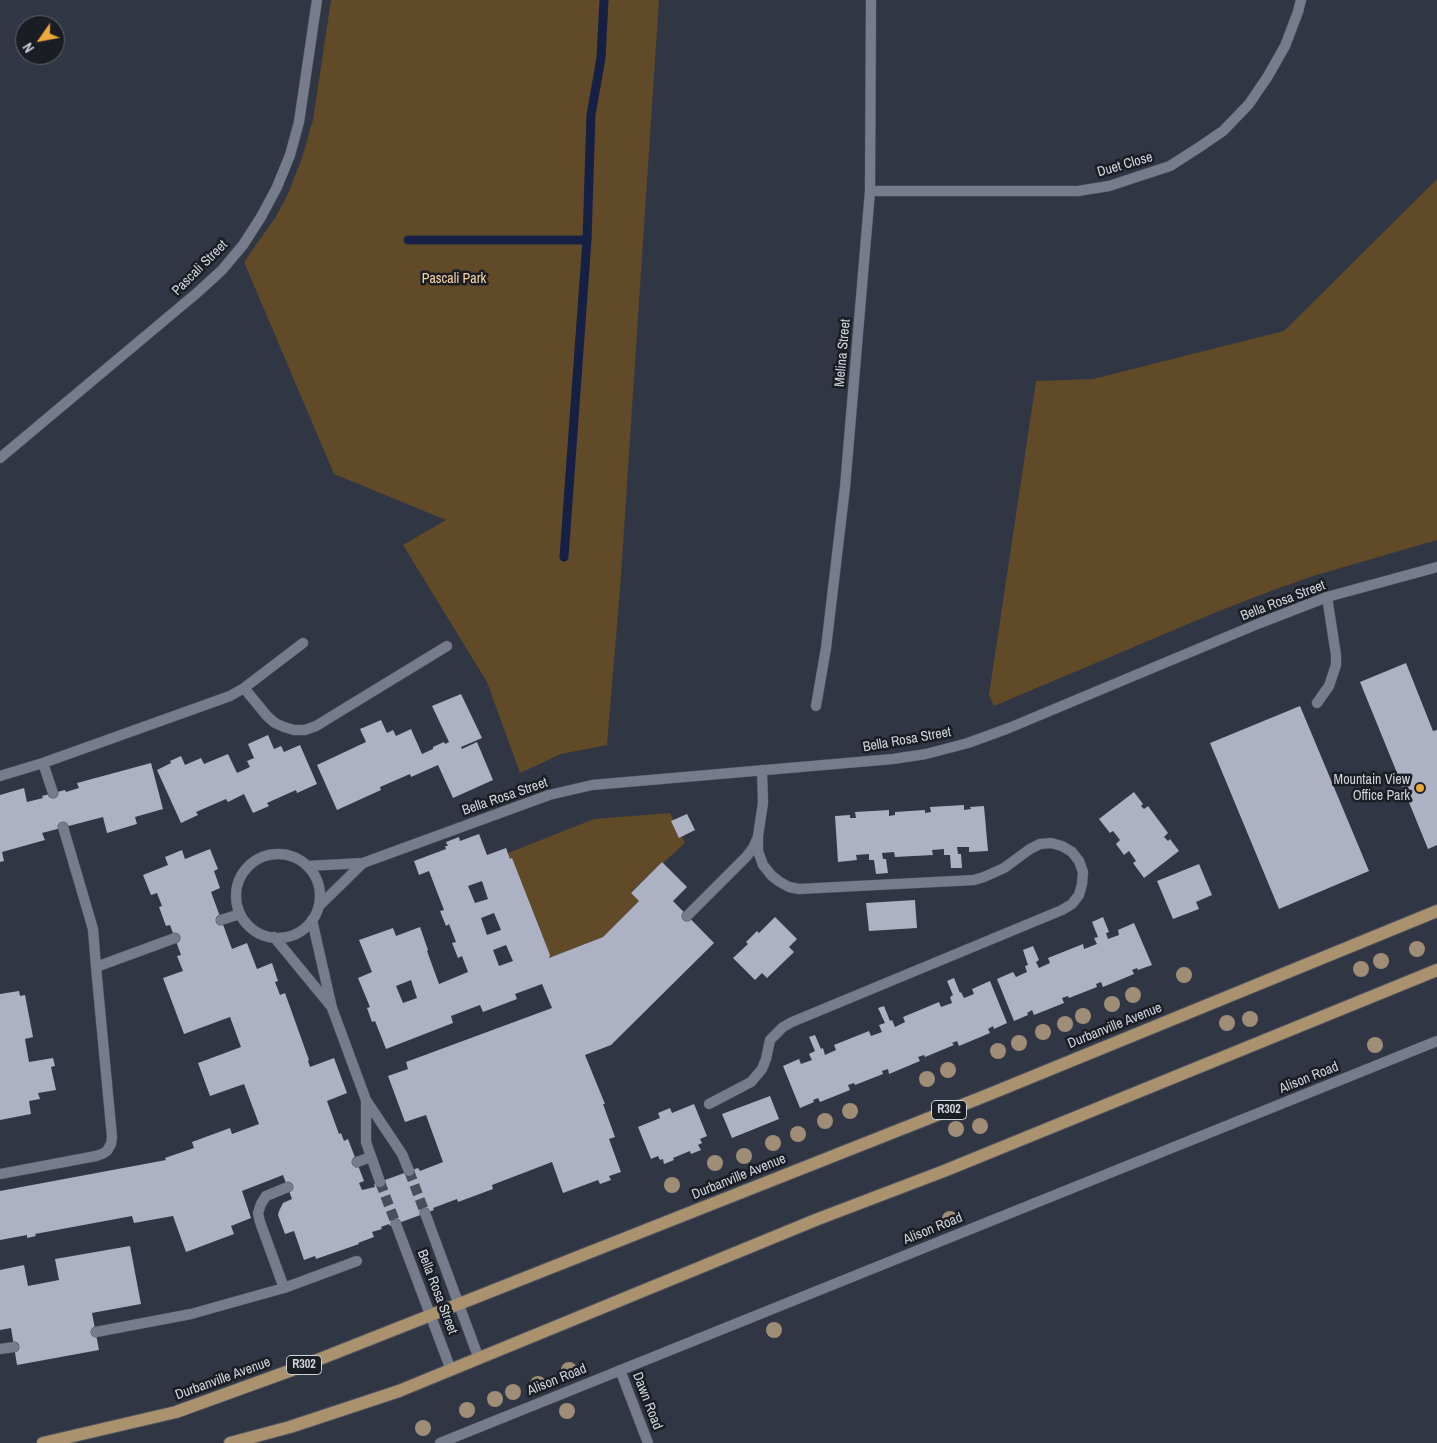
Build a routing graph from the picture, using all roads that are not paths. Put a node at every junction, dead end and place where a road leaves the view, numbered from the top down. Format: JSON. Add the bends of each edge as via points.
{"nodes":[{"id":1,"x":317,"y":0,"type":"edge"},
{"id":2,"x":871,"y":0,"type":"edge"},
{"id":3,"x":1301,"y":0,"type":"edge"},
{"id":4,"x":870,"y":191,"type":"junction"},
{"id":5,"x":0,"y":458,"type":"edge"},
{"id":6,"x":1437,"y":567,"type":"edge"},
{"id":7,"x":1327,"y":597,"type":"junction"},
{"id":8,"x":304,"y":643,"type":"dead end"},
{"id":9,"x":447,"y":646,"type":"dead end"},
{"id":10,"x":244,"y":688,"type":"junction"},
{"id":11,"x":1317,"y":703,"type":"dead end"},
{"id":12,"x":816,"y":706,"type":"dead end"},
{"id":13,"x":43,"y":763,"type":"junction"},
{"id":14,"x":762,"y":770,"type":"junction"},
{"id":15,"x":0,"y":776,"type":"edge"},
{"id":16,"x":53,"y":793,"type":"dead end"},
{"id":17,"x":63,"y":827,"type":"dead end"},
{"id":18,"x":758,"y":836,"type":"junction"},
{"id":19,"x":363,"y":863,"type":"junction"},
{"id":20,"x":307,"y":866,"type":"junction"},
{"id":21,"x":319,"y":906,"type":"junction"},
{"id":22,"x":1437,"y":911,"type":"edge"},
{"id":23,"x":240,"y":914,"type":"junction"},
{"id":24,"x":687,"y":916,"type":"dead end"},
{"id":25,"x":221,"y":920,"type":"dead end"},
{"id":26,"x":312,"y":920,"type":"junction"},
{"id":27,"x":274,"y":937,"type":"junction"},
{"id":28,"x":174,"y":938,"type":"dead end"},
{"id":29,"x":96,"y":967,"type":"junction"},
{"id":30,"x":1437,"y":970,"type":"edge"},
{"id":31,"x":332,"y":1008,"type":"junction"},
{"id":32,"x":1437,"y":1042,"type":"edge"},
{"id":33,"x":366,"y":1100,"type":"junction"},
{"id":34,"x":709,"y":1104,"type":"dead end"},
{"id":35,"x":371,"y":1156,"type":"junction"},
{"id":36,"x":357,"y":1162,"type":"dead end"},
{"id":37,"x":409,"y":1171,"type":"tunnel mouth"},
{"id":38,"x":0,"y":1174,"type":"edge"},
{"id":39,"x":380,"y":1182,"type":"tunnel mouth"},
{"id":40,"x":288,"y":1187,"type":"dead end"},
{"id":41,"x":425,"y":1214,"type":"tunnel mouth"},
{"id":42,"x":396,"y":1224,"type":"tunnel mouth"},
{"id":43,"x":357,"y":1261,"type":"dead end"},
{"id":44,"x":284,"y":1288,"type":"junction"},
{"id":45,"x":459,"y":1305,"type":"junction"},
{"id":46,"x":431,"y":1316,"type":"junction"},
{"id":47,"x":96,"y":1332,"type":"dead end"},
{"id":48,"x":14,"y":1347,"type":"dead end"},
{"id":49,"x":0,"y":1349,"type":"edge"},
{"id":50,"x":479,"y":1359,"type":"junction"},
{"id":51,"x":451,"y":1370,"type":"junction"},
{"id":52,"x":620,"y":1370,"type":"junction"},
{"id":53,"x":42,"y":1443,"type":"edge"},
{"id":54,"x":230,"y":1443,"type":"edge"},
{"id":55,"x":440,"y":1443,"type":"edge"},
{"id":56,"x":648,"y":1443,"type":"edge"}],
"edges":[{"from":1,"to":5,"type":"street","name":"Pascali Street","via":[[299,122],[290,155],[277,187],[243,245],[198,292]]},
{"from":2,"to":4,"type":"street","name":"Melina Street"},
{"from":3,"to":4,"type":"street","name":"Duet Close","via":[[1285,46],[1249,104],[1223,131],[1170,166],[1108,186],[1078,191]]},
{"from":4,"to":12,"type":"street","name":"Melina Street","via":[[845,487]]},
{"from":6,"to":7,"type":"street","name":"Bella Rosa Street"},
{"from":7,"to":11,"type":"street","via":[[1336,665]]},
{"from":7,"to":14,"type":"street","name":"Bella Rosa Street","via":[[968,743],[892,759]]},
{"from":8,"to":10,"type":"street"},
{"from":9,"to":10,"type":"street","via":[[305,730],[294,730],[275,722]]},
{"from":10,"to":13,"type":"street","via":[[230,696]]},
{"from":13,"to":15,"type":"street"},
{"from":13,"to":16,"type":"street"},
{"from":14,"to":18,"type":"street","via":[[763,803]]},
{"from":14,"to":19,"type":"street","name":"Bella Rosa Street","via":[[592,786],[549,795]]},
{"from":17,"to":29,"type":"street","via":[[93,929]]},
{"from":18,"to":24,"type":"street","via":[[746,857]]},
{"from":18,"to":34,"type":"street","via":[[758,851],[767,870],[780,882],[799,889],[974,880],[1004,868],[1040,844],[1062,846],[1072,852],[1083,872],[1082,884],[1079,895],[1062,910],[783,1027],[770,1040],[762,1069],[751,1082]]},
{"from":19,"to":20,"type":"street","name":"Bella Rosa Street"},
{"from":19,"to":21,"type":"street","name":"Bella Rosa Street"},
{"from":20,"to":21,"type":"street","via":[[316,878]]},
{"from":20,"to":23,"type":"street","via":[[282,854],[267,855],[254,861],[237,884]]},
{"from":21,"to":26,"type":"street"},
{"from":22,"to":45,"type":"main road","name":"Durbanville Avenue","number":"R302","via":[[990,1094]]},
{"from":23,"to":25,"type":"street"},
{"from":23,"to":27,"type":"street","via":[[260,934]]},
{"from":26,"to":27,"type":"street","via":[[289,936]]},
{"from":26,"to":31,"type":"street"},
{"from":27,"to":31,"type":"street"},
{"from":28,"to":29,"type":"street"},
{"from":29,"to":38,"type":"street","via":[[111,1144],[102,1154]]},
{"from":30,"to":50,"type":"main road"},
{"from":31,"to":33,"type":"street"},
{"from":32,"to":52,"type":"street","name":"Alison Road"},
{"from":33,"to":35,"type":"street","via":[[366,1142]]},
{"from":33,"to":37,"type":"street","via":[[402,1154]]},
{"from":35,"to":36,"type":"street"},
{"from":35,"to":39,"type":"street"},
{"from":40,"to":44,"type":"street","via":[[266,1196],[258,1213]]},
{"from":41,"to":45,"type":"street","name":"Bella Rosa Street"},
{"from":42,"to":46,"type":"street","name":"Bella Rosa Street"},
{"from":43,"to":44,"type":"street"},
{"from":44,"to":47,"type":"street","via":[[191,1314]]},
{"from":45,"to":46,"type":"main road","name":"Durbanville Avenue","number":"R302"},
{"from":45,"to":50,"type":"street","name":"Bella Rosa Street"},
{"from":46,"to":51,"type":"street","name":"Bella Rosa Street"},
{"from":46,"to":53,"type":"main road","name":"Durbanville Avenue","number":"R302","via":[[176,1412]]},
{"from":48,"to":49,"type":"street"},
{"from":50,"to":51,"type":"main road"},
{"from":51,"to":54,"type":"main road","via":[[363,1403]]},
{"from":52,"to":55,"type":"street","name":"Alison Road"},
{"from":52,"to":56,"type":"street","name":"Dawn Road"}]}
